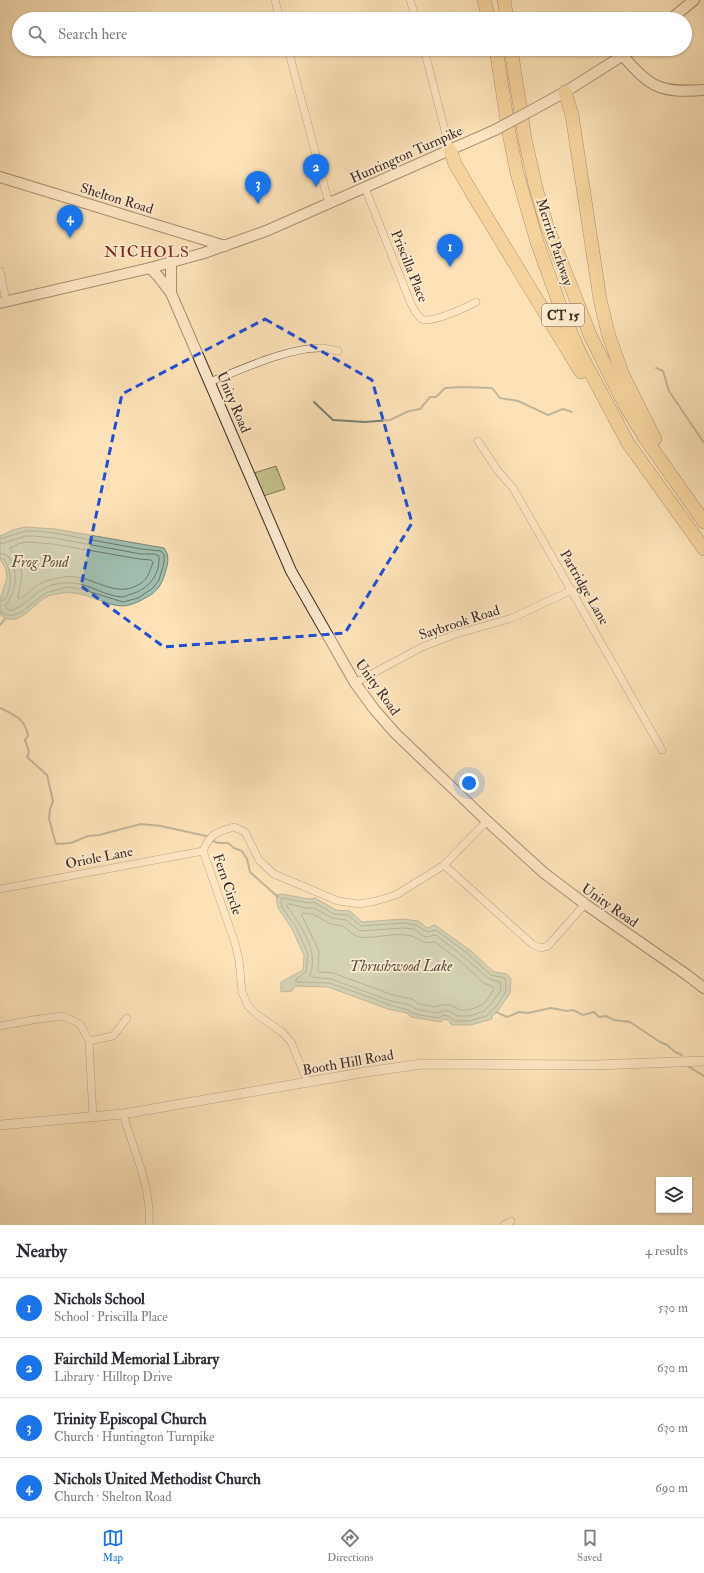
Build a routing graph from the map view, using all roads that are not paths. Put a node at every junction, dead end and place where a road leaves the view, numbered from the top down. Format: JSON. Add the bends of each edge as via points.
{"nodes":[{"id":1,"x":275,"y":0,"type":"edge"},
{"id":2,"x":410,"y":0,"type":"edge"},
{"id":3,"x":484,"y":0,"type":"edge"},
{"id":4,"x":489,"y":0,"type":"edge"},
{"id":5,"x":504,"y":0,"type":"edge"},
{"id":6,"x":513,"y":0,"type":"edge"},
{"id":7,"x":694,"y":0,"type":"edge"},
{"id":8,"x":278,"y":12,"type":"edge"},
{"id":9,"x":414,"y":12,"type":"edge"},
{"id":10,"x":488,"y":12,"type":"edge"},
{"id":11,"x":490,"y":12,"type":"edge"},
{"id":12,"x":506,"y":12,"type":"edge"},
{"id":13,"x":514,"y":12,"type":"edge"},
{"id":14,"x":679,"y":12,"type":"edge"},
{"id":15,"x":290,"y":56,"type":"edge"},
{"id":16,"x":426,"y":56,"type":"edge"},
{"id":17,"x":497,"y":56,"type":"edge"},
{"id":18,"x":512,"y":56,"type":"edge"},
{"id":19,"x":516,"y":56,"type":"edge"},
{"id":20,"x":623,"y":56,"type":"joint"},
{"id":21,"x":515,"y":77,"type":"junction"},
{"id":22,"x":704,"y":90,"type":"edge"},
{"id":23,"x":565,"y":92,"type":"junction"},
{"id":24,"x":450,"y":150,"type":"junction"},
{"id":25,"x":0,"y":177,"type":"edge"},
{"id":26,"x":365,"y":188,"type":"junction"},
{"id":27,"x":329,"y":204,"type":"junction"},
{"id":28,"x":225,"y":246,"type":"junction"},
{"id":29,"x":171,"y":263,"type":"junction"},
{"id":30,"x":150,"y":268,"type":"junction"},
{"id":31,"x":0,"y":271,"type":"edge"},
{"id":32,"x":171,"y":293,"type":"junction"},
{"id":33,"x":3,"y":302,"type":"edge"},
{"id":34,"x":476,"y":302,"type":"dead end"},
{"id":35,"x":338,"y":351,"type":"dead end"},
{"id":36,"x":210,"y":382,"type":"junction"},
{"id":37,"x":478,"y":442,"type":"dead end"},
{"id":38,"x":628,"y":443,"type":"junction"},
{"id":39,"x":681,"y":488,"type":"junction"},
{"id":40,"x":704,"y":522,"type":"edge"},
{"id":41,"x":704,"y":549,"type":"edge"},
{"id":42,"x":572,"y":590,"type":"junction"},
{"id":43,"x":355,"y":683,"type":"junction"},
{"id":44,"x":662,"y":750,"type":"dead end"},
{"id":45,"x":487,"y":821,"type":"junction"},
{"id":46,"x":203,"y":851,"type":"junction"},
{"id":47,"x":444,"y":865,"type":"junction"},
{"id":48,"x":0,"y":889,"type":"edge"},
{"id":49,"x":585,"y":904,"type":"junction"},
{"id":50,"x":704,"y":988,"type":"edge"},
{"id":51,"x":127,"y":1018,"type":"dead end"},
{"id":52,"x":0,"y":1026,"type":"edge"},
{"id":53,"x":89,"y":1041,"type":"junction"},
{"id":54,"x":704,"y":1061,"type":"edge"},
{"id":55,"x":308,"y":1083,"type":"junction"},
{"id":56,"x":123,"y":1114,"type":"junction"},
{"id":57,"x":92,"y":1117,"type":"junction"},
{"id":58,"x":0,"y":1125,"type":"edge"},
{"id":59,"x":511,"y":1221,"type":"dead end"},
{"id":60,"x":149,"y":1225,"type":"edge"},
{"id":61,"x":504,"y":1225,"type":"edge"}],
"edges":[{"from":1,"to":8,"type":"street"},
{"from":2,"to":9,"type":"street"},
{"from":3,"to":10,"type":"highway"},
{"from":4,"to":11,"type":"highway"},
{"from":5,"to":12,"type":"highway"},
{"from":6,"to":13,"type":"highway"},
{"from":7,"to":14,"type":"main road"},
{"from":15,"to":27,"type":"street"},
{"from":16,"to":24,"type":"street"},
{"from":17,"to":38,"type":"highway","name":"Merritt Parkway","number":"CT 15","via":[[508,133],[527,214],[546,270],[579,351]]},
{"from":18,"to":21,"type":"highway","name":"Merritt Parkway","number":"CT 15"},
{"from":19,"to":21,"type":"highway"},
{"from":20,"to":22,"type":"main road","via":[[640,75],[660,88]]},
{"from":20,"to":23,"type":"main road","name":"Huntington Turnpike"},
{"from":21,"to":39,"type":"highway","name":"Merritt Parkway","number":"CT 15","via":[[525,139],[547,226],[590,335],[625,405]]},
{"from":23,"to":24,"type":"main road","name":"Huntington Turnpike","bridge":true,"via":[[495,130]]},
{"from":23,"to":39,"type":"highway","via":[[572,115],[600,299],[608,333],[622,373]]},
{"from":24,"to":26,"type":"main road","name":"Huntington Turnpike"},
{"from":24,"to":38,"type":"highway","via":[[471,191],[605,411]]},
{"from":25,"to":28,"type":"main road","name":"Shelton Road"},
{"from":26,"to":27,"type":"main road","name":"Huntington Turnpike"},
{"from":26,"to":34,"type":"street","name":"Priscilla Place","via":[[417,315],[428,321]]},
{"from":27,"to":28,"type":"main road","name":"Huntington Turnpike"},
{"from":28,"to":29,"type":"main road","name":"Huntington Turnpike"},
{"from":29,"to":30,"type":"main road","name":"Huntington Turnpike"},
{"from":29,"to":32,"type":"main road","name":"Unity Road"},
{"from":30,"to":32,"type":"main road","name":"Unity Road"},
{"from":30,"to":33,"type":"main road","name":"Huntington Turnpike"},
{"from":31,"to":33,"type":"street"},
{"from":32,"to":36,"type":"main road","name":"Unity Road"},
{"from":35,"to":36,"type":"street","via":[[322,348],[302,350],[278,356]]},
{"from":36,"to":43,"type":"main road","name":"Unity Road","via":[[291,570]]},
{"from":37,"to":42,"type":"street","name":"Partridge Lane","via":[[498,472],[513,488]]},
{"from":38,"to":41,"type":"highway","name":"Merritt Parkway","number":"CT 15"},
{"from":39,"to":40,"type":"highway","name":"Merritt Parkway","number":"CT 15"},
{"from":42,"to":43,"type":"street","name":"Saybrook Road","via":[[512,618],[422,646]]},
{"from":42,"to":44,"type":"street","name":"Partridge Lane"},
{"from":43,"to":45,"type":"main road","name":"Unity Road","via":[[395,733]]},
{"from":45,"to":47,"type":"street","name":"Fern Circle"},
{"from":45,"to":49,"type":"main road","name":"Unity Road","via":[[544,873]]},
{"from":46,"to":47,"type":"street","name":"Fern Circle","via":[[215,833],[234,827],[245,832],[259,860],[274,874],[338,901],[358,904],[396,895]]},
{"from":46,"to":48,"type":"street","name":"Oriole Lane"},
{"from":46,"to":55,"type":"street","name":"Fern Circle","via":[[235,943],[242,992],[248,1006],[291,1042]]},
{"from":47,"to":49,"type":"street","via":[[532,944],[540,948],[548,946]]},
{"from":49,"to":50,"type":"main road","name":"Unity Road"},
{"from":51,"to":53,"type":"street","via":[[113,1036]]},
{"from":52,"to":53,"type":"street","via":[[63,1016],[80,1024]]},
{"from":53,"to":57,"type":"street"},
{"from":54,"to":55,"type":"street","name":"Booth Hill Road","via":[[596,1065],[422,1064]]},
{"from":55,"to":56,"type":"street","name":"Booth Hill Road"},
{"from":56,"to":57,"type":"street","name":"Booth Hill Road"},
{"from":56,"to":60,"type":"street","via":[[145,1186],[149,1204]]},
{"from":57,"to":58,"type":"street","name":"Booth Hill Road"},
{"from":59,"to":61,"type":"street"}]}
